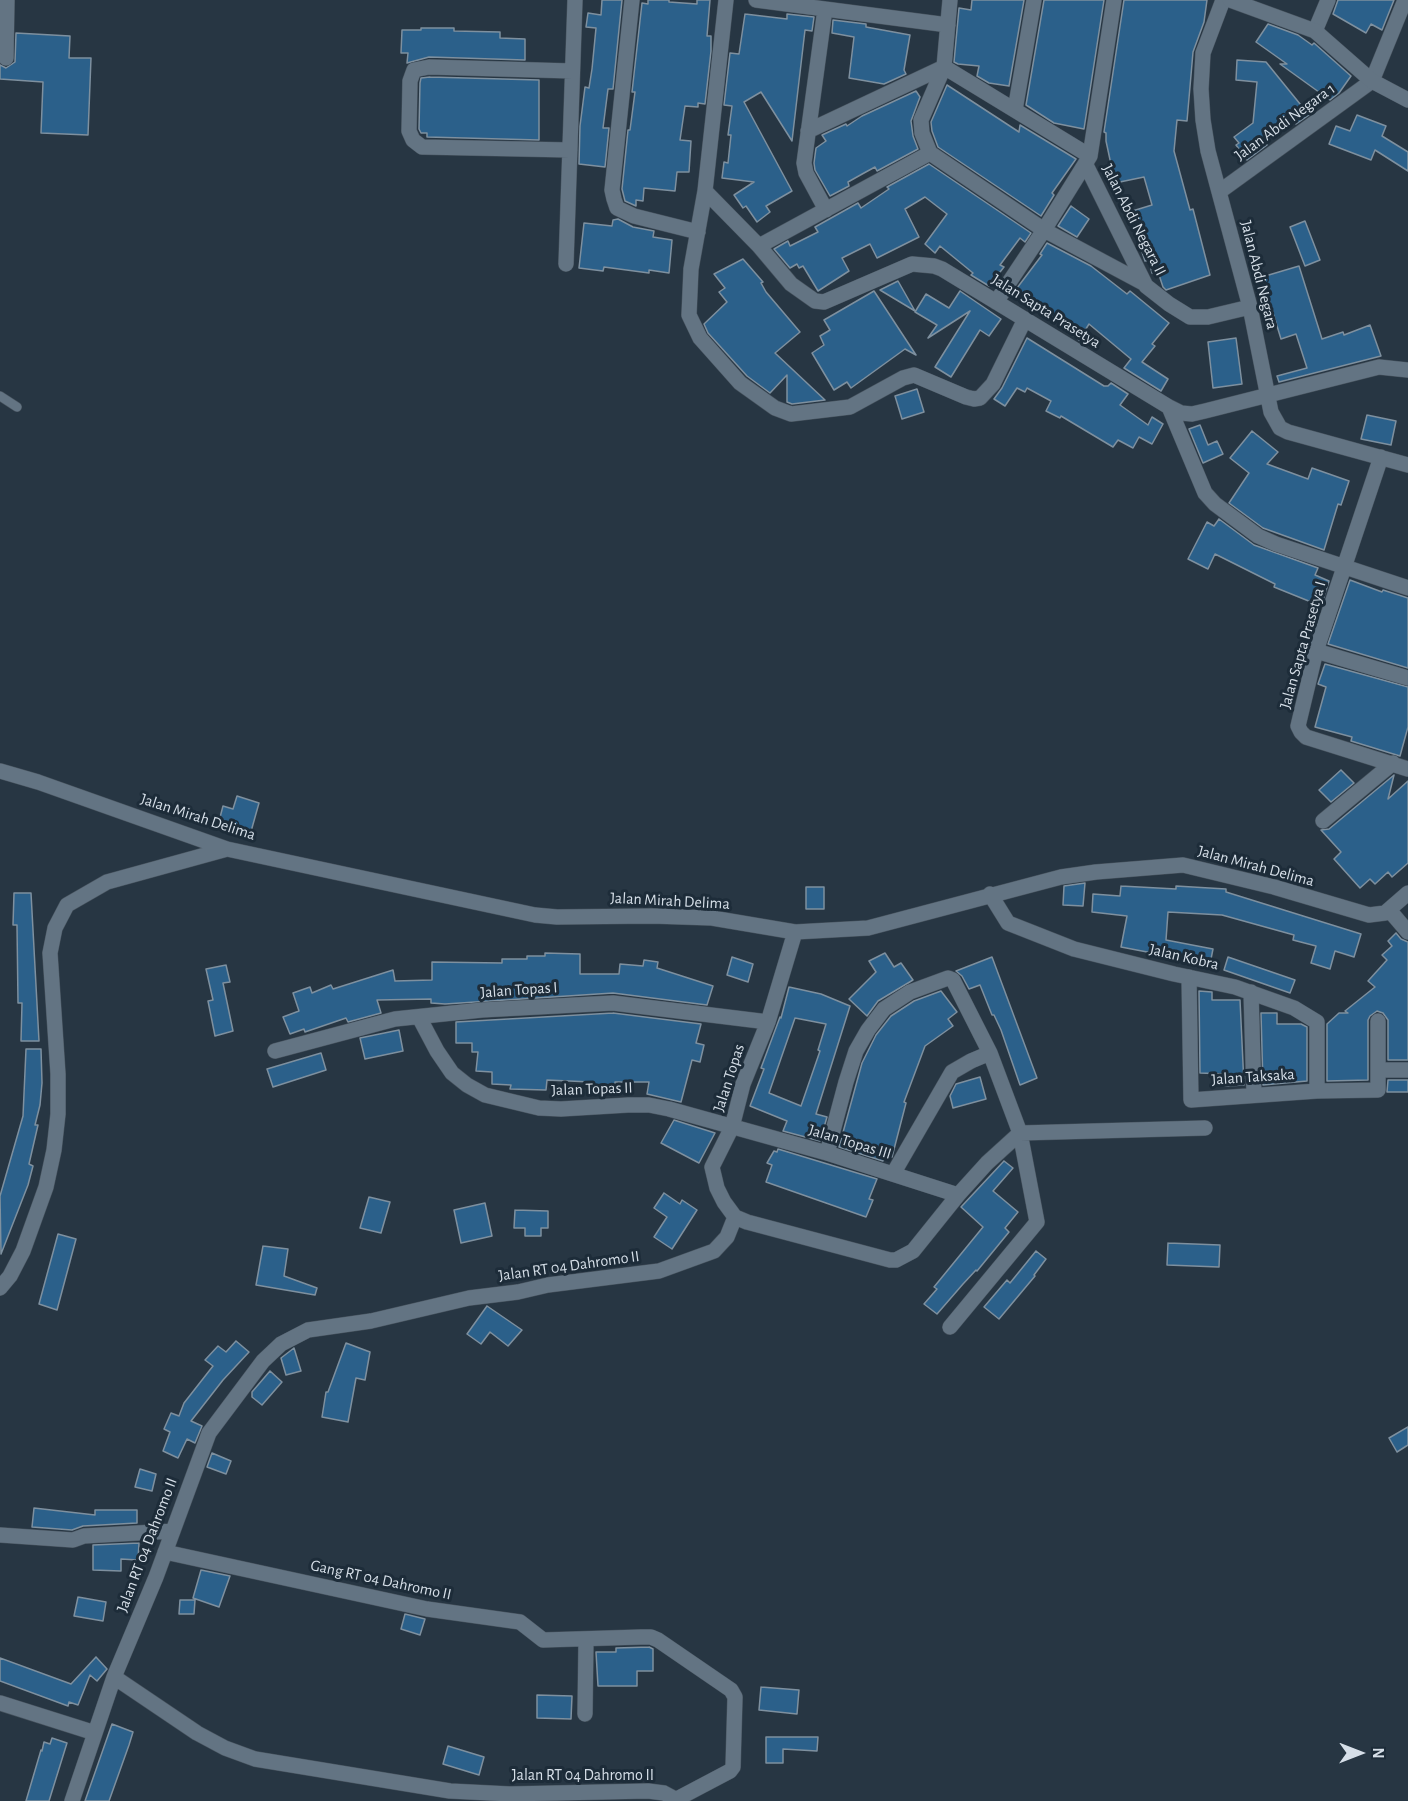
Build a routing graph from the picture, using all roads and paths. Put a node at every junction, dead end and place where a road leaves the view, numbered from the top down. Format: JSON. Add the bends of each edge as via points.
{"nodes":[{"id":1,"x":7,"y":0,"type":"edge"},
{"id":2,"x":575,"y":0,"type":"edge"},
{"id":3,"x":632,"y":0,"type":"edge"},
{"id":4,"x":726,"y":0,"type":"edge"},
{"id":5,"x":756,"y":0,"type":"edge"},
{"id":6,"x":950,"y":0,"type":"edge"},
{"id":7,"x":1034,"y":0,"type":"edge"},
{"id":8,"x":1114,"y":0,"type":"edge"},
{"id":9,"x":1223,"y":0,"type":"edge"},
{"id":10,"x":1230,"y":0,"type":"edge"},
{"id":11,"x":1328,"y":0,"type":"edge"},
{"id":12,"x":1406,"y":0,"type":"edge"},
{"id":13,"x":825,"y":9,"type":"junction"},
{"id":14,"x":948,"y":25,"type":"junction"},
{"id":15,"x":1315,"y":31,"type":"junction"},
{"id":16,"x":6,"y":58,"type":"dead end"},
{"id":17,"x":944,"y":67,"type":"junction"},
{"id":18,"x":572,"y":71,"type":"junction"},
{"id":19,"x":1372,"y":81,"type":"junction"},
{"id":20,"x":1408,"y":100,"type":"edge"},
{"id":21,"x":1015,"y":110,"type":"junction"},
{"id":22,"x":808,"y":131,"type":"junction"},
{"id":23,"x":570,"y":150,"type":"junction"},
{"id":24,"x":930,"y":153,"type":"junction"},
{"id":25,"x":1088,"y":160,"type":"junction"},
{"id":26,"x":705,"y":191,"type":"junction"},
{"id":27,"x":1219,"y":192,"type":"junction"},
{"id":28,"x":826,"y":210,"type":"junction"},
{"id":29,"x":1044,"y":230,"type":"junction"},
{"id":30,"x":698,"y":232,"type":"junction"},
{"id":31,"x":759,"y":246,"type":"junction"},
{"id":32,"x":566,"y":264,"type":"dead end"},
{"id":33,"x":1144,"y":284,"type":"junction"},
{"id":34,"x":996,"y":302,"type":"junction"},
{"id":35,"x":1250,"y":306,"type":"junction"},
{"id":36,"x":1025,"y":320,"type":"junction"},
{"id":37,"x":1408,"y":370,"type":"edge"},
{"id":38,"x":1266,"y":395,"type":"junction"},
{"id":39,"x":0,"y":396,"type":"edge"},
{"id":40,"x":17,"y":407,"type":"dead end"},
{"id":41,"x":1169,"y":407,"type":"junction"},
{"id":42,"x":1381,"y":457,"type":"junction"},
{"id":43,"x":1408,"y":465,"type":"edge"},
{"id":44,"x":1345,"y":567,"type":"junction"},
{"id":45,"x":1408,"y":588,"type":"edge"},
{"id":46,"x":1316,"y":651,"type":"junction"},
{"id":47,"x":1408,"y":678,"type":"edge"},
{"id":48,"x":1393,"y":763,"type":"junction"},
{"id":49,"x":1408,"y":769,"type":"edge"},
{"id":50,"x":0,"y":771,"type":"edge"},
{"id":51,"x":1323,"y":821,"type":"dead end"},
{"id":52,"x":227,"y":849,"type":"junction"},
{"id":53,"x":1408,"y":893,"type":"edge"},
{"id":54,"x":990,"y":894,"type":"junction"},
{"id":55,"x":1384,"y":913,"type":"junction"},
{"id":56,"x":795,"y":932,"type":"junction"},
{"id":57,"x":1408,"y":932,"type":"edge"},
{"id":58,"x":1189,"y":977,"type":"junction"},
{"id":59,"x":1251,"y":993,"type":"junction"},
{"id":60,"x":419,"y":1017,"type":"junction"},
{"id":61,"x":1378,"y":1021,"type":"dead end"},
{"id":62,"x":768,"y":1022,"type":"junction"},
{"id":63,"x":275,"y":1051,"type":"dead end"},
{"id":64,"x":990,"y":1053,"type":"junction"},
{"id":65,"x":1378,"y":1070,"type":"junction"},
{"id":66,"x":1408,"y":1070,"type":"edge"},
{"id":67,"x":1317,"y":1091,"type":"junction"},
{"id":68,"x":1254,"y":1095,"type":"junction"},
{"id":69,"x":732,"y":1127,"type":"junction"},
{"id":70,"x":1204,"y":1128,"type":"dead end"},
{"id":71,"x":1020,"y":1133,"type":"junction"},
{"id":72,"x":826,"y":1153,"type":"junction"},
{"id":73,"x":893,"y":1174,"type":"junction"},
{"id":74,"x":958,"y":1194,"type":"junction"},
{"id":75,"x":741,"y":1220,"type":"junction"},
{"id":76,"x":0,"y":1288,"type":"edge"},
{"id":77,"x":950,"y":1327,"type":"dead end"},
{"id":78,"x":172,"y":1531,"type":"junction"},
{"id":79,"x":0,"y":1534,"type":"edge"},
{"id":80,"x":165,"y":1552,"type":"junction"},
{"id":81,"x":586,"y":1640,"type":"junction"},
{"id":82,"x":114,"y":1677,"type":"junction"},
{"id":83,"x":0,"y":1703,"type":"edge"},
{"id":84,"x":585,"y":1714,"type":"dead end"},
{"id":85,"x":95,"y":1733,"type":"junction"},
{"id":86,"x":490,"y":1797,"type":"edge"},
{"id":87,"x":678,"y":1800,"type":"edge"},
{"id":88,"x":72,"y":1801,"type":"edge"}],
"edges":[{"from":1,"to":16,"type":"street"},
{"from":2,"to":18,"type":"street"},
{"from":3,"to":30,"type":"street","via":[[614,200],[617,208],[634,216]]},
{"from":4,"to":26,"type":"street"},
{"from":5,"to":13,"type":"street"},
{"from":6,"to":14,"type":"street"},
{"from":7,"to":21,"type":"street"},
{"from":8,"to":25,"type":"street"},
{"from":9,"to":27,"type":"street","name":"Jalan Abdi Negara","via":[[1203,53],[1201,88],[1208,151]]},
{"from":10,"to":15,"type":"street"},
{"from":11,"to":15,"type":"street"},
{"from":12,"to":19,"type":"street"},
{"from":13,"to":14,"type":"street"},
{"from":13,"to":22,"type":"street"},
{"from":14,"to":17,"type":"street"},
{"from":15,"to":19,"type":"street"},
{"from":17,"to":21,"type":"street"},
{"from":17,"to":22,"type":"street"},
{"from":17,"to":24,"type":"street","via":[[921,120]]},
{"from":18,"to":23,"type":"street"},
{"from":18,"to":23,"type":"street","via":[[429,67],[414,70],[410,81],[410,131],[422,147]]},
{"from":19,"to":20,"type":"street"},
{"from":19,"to":27,"type":"street","name":"Jalan Abdi Negara 1"},
{"from":21,"to":25,"type":"street"},
{"from":22,"to":28,"type":"street","via":[[806,173]]},
{"from":23,"to":32,"type":"street"},
{"from":24,"to":28,"type":"street"},
{"from":24,"to":29,"type":"street"},
{"from":25,"to":29,"type":"street"},
{"from":25,"to":33,"type":"street","name":"Jalan Abdi Negara II"},
{"from":26,"to":30,"type":"street"},
{"from":26,"to":31,"type":"street","name":"Jalan Sapta Prasetya"},
{"from":27,"to":35,"type":"street","name":"Jalan Abdi Negara"},
{"from":28,"to":31,"type":"street"},
{"from":29,"to":33,"type":"street"},
{"from":29,"to":34,"type":"street"},
{"from":30,"to":36,"type":"street","via":[[688,305],[691,322],[700,338],[740,383],[775,408],[791,414],[850,407],[914,375],[966,397],[980,398],[993,384]]},
{"from":31,"to":34,"type":"street","name":"Jalan Sapta Prasetya","via":[[791,284],[815,301],[824,302],[912,264],[923,264],[942,269]]},
{"from":33,"to":35,"type":"street","name":"Jalan Abdi Negara II","via":[[1190,316],[1208,317]]},
{"from":34,"to":36,"type":"street","name":"Jalan Sapta Prasetya"},
{"from":35,"to":38,"type":"street","name":"Jalan Abdi Negara"},
{"from":36,"to":41,"type":"street","name":"Jalan Sapta Prasetya"},
{"from":37,"to":38,"type":"street","name":"Jalan Sapta Prasetya","via":[[1379,367]]},
{"from":38,"to":41,"type":"street","name":"Jalan Sapta Prasetya","via":[[1197,413],[1181,413]]},
{"from":38,"to":42,"type":"street","name":"Jalan Abdi Negara","via":[[1280,428]]},
{"from":39,"to":40,"type":"lane"},
{"from":41,"to":44,"type":"street","via":[[1205,493],[1215,504],[1258,536]]},
{"from":42,"to":43,"type":"street","name":"Jalan Abdi Negara"},
{"from":42,"to":44,"type":"street","name":"Jalan Sapta Prasetya I"},
{"from":44,"to":45,"type":"street"},
{"from":44,"to":46,"type":"street","name":"Jalan Sapta Prasetya I"},
{"from":46,"to":47,"type":"street"},
{"from":46,"to":48,"type":"street","name":"Jalan Sapta Prasetya I","via":[[1298,726],[1301,732],[1352,753]]},
{"from":48,"to":49,"type":"street"},
{"from":48,"to":51,"type":"street"},
{"from":50,"to":52,"type":"street","name":"Jalan Mirah Delima"},
{"from":52,"to":56,"type":"street","name":"Jalan Mirah Delima","via":[[535,915],[712,918]]},
{"from":52,"to":76,"type":"street","via":[[107,882],[67,906],[55,928],[50,953],[58,1074],[54,1150],[46,1187],[23,1251]]},
{"from":53,"to":55,"type":"street"},
{"from":54,"to":55,"type":"street","name":"Jalan Mirah Delima","via":[[1084,873],[1183,865],[1369,915]]},
{"from":54,"to":56,"type":"street","name":"Jalan Mirah Delima","via":[[868,928]]},
{"from":54,"to":58,"type":"street","name":"Jalan Kobra","via":[[1008,923],[1074,949]]},
{"from":55,"to":57,"type":"street"},
{"from":56,"to":62,"type":"street","name":"Jalan Topas"},
{"from":58,"to":59,"type":"street","name":"Jalan Kobra"},
{"from":58,"to":68,"type":"street","name":"Jalan Taksaka","via":[[1191,1100]]},
{"from":59,"to":67,"type":"street","name":"Jalan Kobra","via":[[1294,1008],[1317,1022]]},
{"from":59,"to":68,"type":"street"},
{"from":60,"to":62,"type":"street","name":"Jalan Topas I","via":[[613,1003]]},
{"from":60,"to":63,"type":"street","name":"Jalan Topas I","via":[[395,1019]]},
{"from":60,"to":69,"type":"street","name":"Jalan Topas II","via":[[452,1073],[485,1095],[539,1108],[649,1105]]},
{"from":61,"to":65,"type":"street"},
{"from":62,"to":69,"type":"street","name":"Jalan Topas","via":[[743,1084]]},
{"from":64,"to":71,"type":"street"},
{"from":64,"to":72,"type":"street","via":[[953,980],[948,978],[910,992],[884,1009],[856,1051]]},
{"from":64,"to":73,"type":"street","via":[[952,1072]]},
{"from":65,"to":66,"type":"street"},
{"from":65,"to":67,"type":"street","name":"Jalan Taksaka","via":[[1378,1090]]},
{"from":67,"to":68,"type":"street","name":"Jalan Taksaka"},
{"from":69,"to":72,"type":"street","name":"Jalan Topas III"},
{"from":69,"to":75,"type":"street","name":"Jalan Topas","via":[[712,1167],[724,1202]]},
{"from":70,"to":71,"type":"street"},
{"from":71,"to":74,"type":"street"},
{"from":71,"to":77,"type":"street","via":[[1037,1222]]},
{"from":72,"to":73,"type":"street","name":"Jalan Topas III"},
{"from":73,"to":74,"type":"street","name":"Jalan Topas III"},
{"from":74,"to":75,"type":"street","via":[[913,1251],[896,1260]]},
{"from":75,"to":78,"type":"street","name":"Jalan RT 04 Dahromo II","via":[[714,1251],[658,1271],[469,1298],[371,1321],[308,1330],[280,1344],[209,1433]]},
{"from":78,"to":79,"type":"street","via":[[73,1540]]},
{"from":78,"to":80,"type":"street","name":"Jalan RT 04 Dahromo II"},
{"from":80,"to":81,"type":"street","name":"Gang RT 04 Dahromo II","via":[[427,1610],[520,1622],[543,1640]]},
{"from":80,"to":82,"type":"street","name":"Jalan RT 04 Dahromo II"},
{"from":81,"to":84,"type":"street"},
{"from":81,"to":87,"type":"street","name":"Gang RT 04 Dahromo II","via":[[651,1637],[731,1690],[735,1697],[733,1767]]},
{"from":82,"to":85,"type":"street"},
{"from":82,"to":86,"type":"street","name":"Jalan RT 04 Dahromo II","via":[[196,1733],[255,1759]]},
{"from":83,"to":85,"type":"street"},
{"from":85,"to":88,"type":"street"},
{"from":86,"to":87,"type":"street","name":"Jalan RT 04 Dahromo II","via":[[648,1791]]}]}
